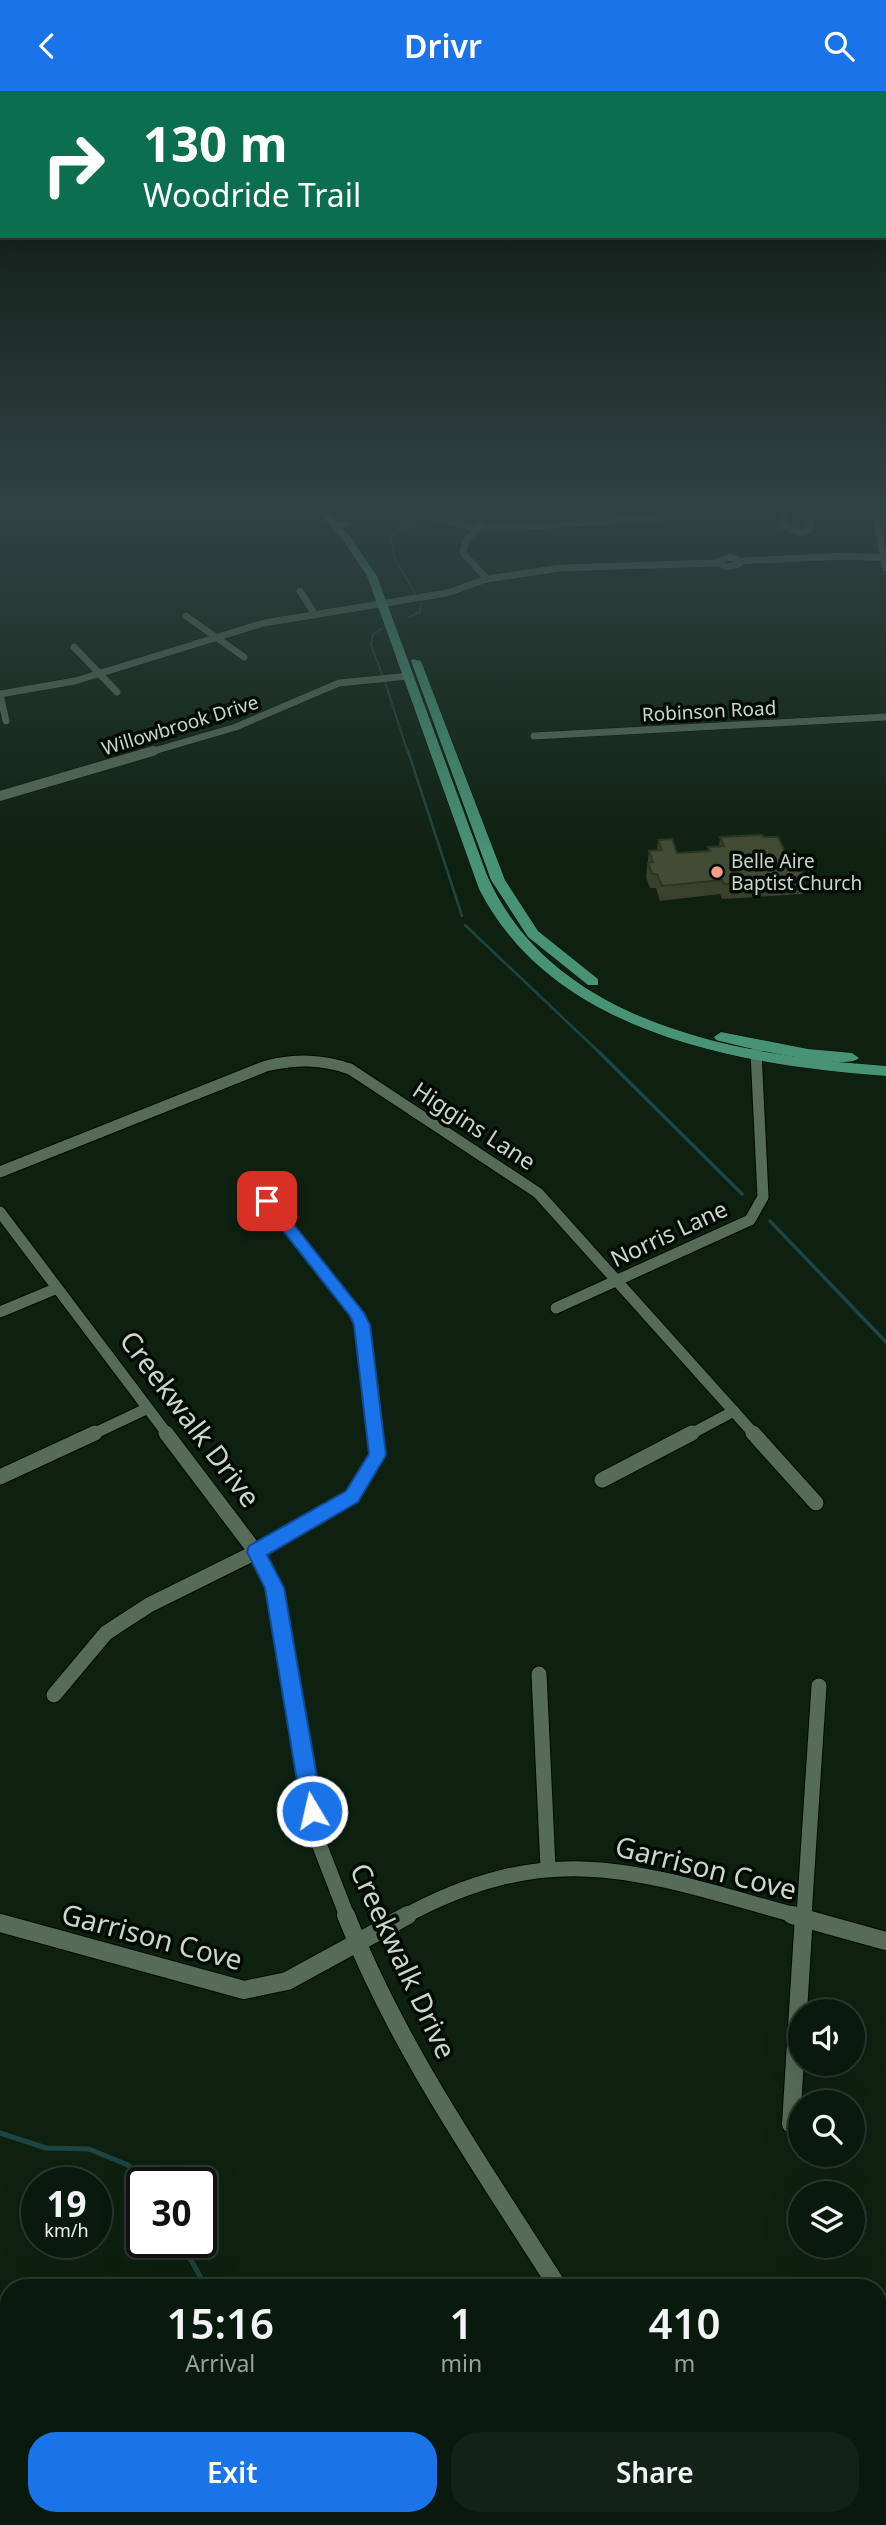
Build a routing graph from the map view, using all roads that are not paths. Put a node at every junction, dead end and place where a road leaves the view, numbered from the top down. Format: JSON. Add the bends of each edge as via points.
{"nodes":[{"id":1,"x":204,"y":629,"type":"edge"},
{"id":2,"x":253,"y":629,"type":"edge"},
{"id":3,"x":396,"y":629,"type":"edge"},
{"id":4,"x":399,"y":629,"type":"edge"},
{"id":5,"x":216,"y":638,"type":"junction"},
{"id":6,"x":74,"y":647,"type":"dead end"},
{"id":7,"x":244,"y":657,"type":"dead end"},
{"id":8,"x":100,"y":674,"type":"junction"},
{"id":9,"x":409,"y":676,"type":"junction"},
{"id":10,"x":117,"y":692,"type":"dead end"},
{"id":11,"x":0,"y":694,"type":"edge"},
{"id":12,"x":886,"y":717,"type":"edge"},
{"id":13,"x":6,"y":721,"type":"dead end"},
{"id":14,"x":534,"y":736,"type":"dead end"},
{"id":15,"x":0,"y":796,"type":"edge"},
{"id":16,"x":756,"y":1051,"type":"junction"},
{"id":17,"x":886,"y":1061,"type":"edge"},
{"id":18,"x":886,"y":1071,"type":"edge"},
{"id":19,"x":0,"y":1172,"type":"edge"},
{"id":20,"x":267,"y":1201,"type":"dead end"},
{"id":21,"x":0,"y":1212,"type":"edge"},
{"id":22,"x":618,"y":1281,"type":"junction"},
{"id":23,"x":55,"y":1289,"type":"junction"},
{"id":24,"x":556,"y":1308,"type":"dead end"},
{"id":25,"x":0,"y":1312,"type":"edge"},
{"id":26,"x":146,"y":1409,"type":"junction"},
{"id":27,"x":734,"y":1412,"type":"junction"},
{"id":28,"x":0,"y":1477,"type":"edge"},
{"id":29,"x":601,"y":1480,"type":"dead end"},
{"id":30,"x":817,"y":1503,"type":"dead end"},
{"id":31,"x":256,"y":1552,"type":"junction"},
{"id":32,"x":540,"y":1674,"type":"dead end"},
{"id":33,"x":819,"y":1686,"type":"dead end"},
{"id":34,"x":54,"y":1695,"type":"dead end"},
{"id":35,"x":548,"y":1868,"type":"junction"},
{"id":36,"x":806,"y":1920,"type":"junction"},
{"id":37,"x":0,"y":1923,"type":"edge"},
{"id":38,"x":886,"y":1941,"type":"edge"},
{"id":39,"x":358,"y":1945,"type":"junction"},
{"id":40,"x":794,"y":2090,"type":"edge"},
{"id":41,"x":553,"y":2279,"type":"edge"}],
"edges":[{"from":1,"to":5,"type":"street"},
{"from":2,"to":5,"type":"street"},
{"from":3,"to":9,"type":"main road"},
{"from":4,"to":16,"type":"main road","via":[[498,880],[533,933],[590,981],[627,1001]]},
{"from":5,"to":7,"type":"street"},
{"from":5,"to":8,"type":"street"},
{"from":6,"to":8,"type":"street"},
{"from":8,"to":10,"type":"street"},
{"from":8,"to":11,"type":"street"},
{"from":9,"to":15,"type":"street","name":"Willowbrook Drive","via":[[338,683],[236,727]]},
{"from":9,"to":16,"type":"main road","via":[[487,888],[517,936],[545,963],[622,1012],[668,1032]]},
{"from":11,"to":13,"type":"street"},
{"from":12,"to":14,"type":"street","name":"Robinson Road"},
{"from":16,"to":17,"type":"main road"},
{"from":16,"to":18,"type":"main road","via":[[826,1068]]},
{"from":16,"to":22,"type":"street","name":"Norris Lane","via":[[763,1197],[750,1220]]},
{"from":19,"to":22,"type":"street","name":"Higgins Lane","via":[[266,1066],[295,1058],[328,1060],[350,1069],[538,1193]]},
{"from":20,"to":31,"type":"street","via":[[362,1325],[378,1455],[352,1497]]},
{"from":21,"to":23,"type":"street","name":"Creekwalk Drive"},
{"from":22,"to":24,"type":"street","name":"Norris Lane"},
{"from":22,"to":27,"type":"street","name":"Higgins Lane"},
{"from":23,"to":25,"type":"street"},
{"from":23,"to":26,"type":"street","name":"Creekwalk Drive"},
{"from":26,"to":28,"type":"street"},
{"from":26,"to":31,"type":"street","name":"Creekwalk Drive"},
{"from":27,"to":29,"type":"street"},
{"from":27,"to":30,"type":"street","name":"Higgins Lane"},
{"from":31,"to":34,"type":"street","via":[[149,1605],[107,1633]]},
{"from":31,"to":39,"type":"street","name":"Creekwalk Drive","via":[[274,1588],[316,1836]]},
{"from":32,"to":35,"type":"street"},
{"from":33,"to":36,"type":"street"},
{"from":35,"to":36,"type":"street","name":"Garrison Cove","via":[[591,1867],[650,1875]]},
{"from":35,"to":39,"type":"street","name":"Garrison Cove","via":[[480,1882],[409,1914]]},
{"from":36,"to":38,"type":"street","name":"Garrison Cove"},
{"from":36,"to":40,"type":"street"},
{"from":37,"to":39,"type":"street","name":"Garrison Cove","via":[[244,1990],[287,1981]]},
{"from":39,"to":41,"type":"street","name":"Creekwalk Drive","via":[[422,2072]]}]}
